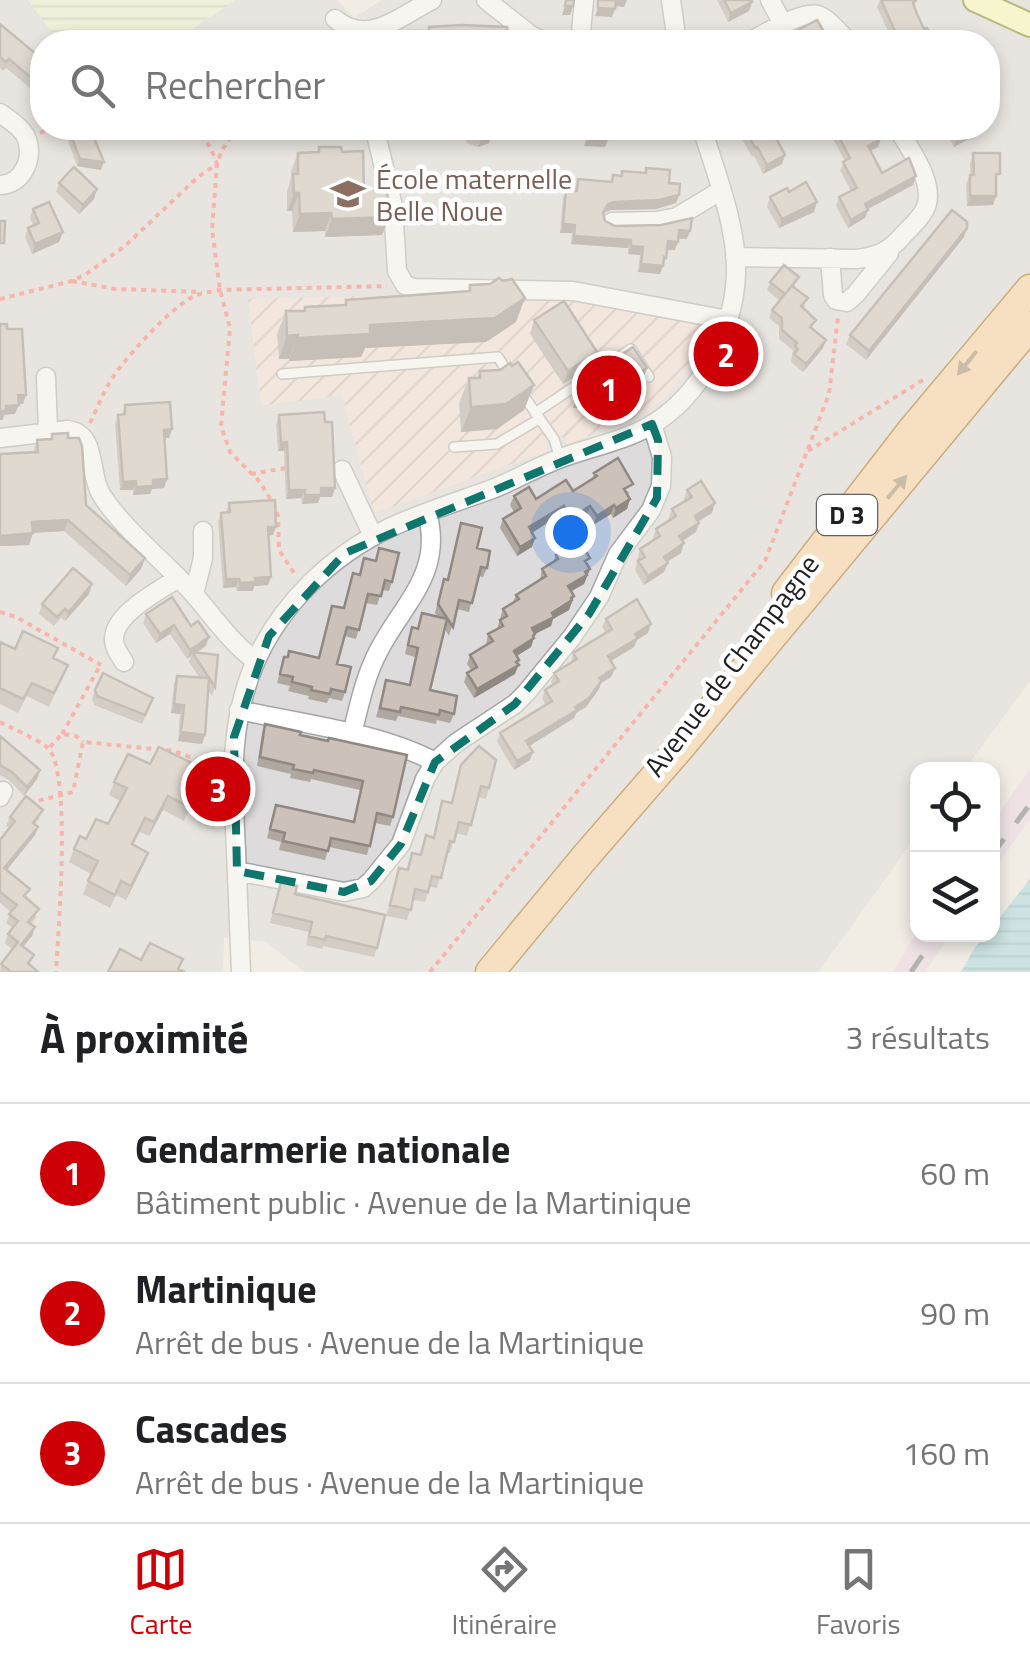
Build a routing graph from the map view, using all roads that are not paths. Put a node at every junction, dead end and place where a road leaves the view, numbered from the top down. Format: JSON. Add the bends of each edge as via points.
{"nodes":[{"id":1,"x":432,"y":0,"type":"edge"},
{"id":2,"x":486,"y":0,"type":"edge"},
{"id":3,"x":584,"y":0,"type":"edge"},
{"id":4,"x":671,"y":0,"type":"edge"},
{"id":5,"x":770,"y":0,"type":"edge"},
{"id":6,"x":975,"y":0,"type":"edge"},
{"id":7,"x":816,"y":7,"type":"edge"},
{"id":8,"x":335,"y":19,"type":"dead end"},
{"id":9,"x":783,"y":24,"type":"junction"},
{"id":10,"x":1030,"y":26,"type":"edge"},
{"id":11,"x":524,"y":30,"type":"edge"},
{"id":12,"x":581,"y":30,"type":"edge"},
{"id":13,"x":675,"y":30,"type":"edge"},
{"id":14,"x":772,"y":30,"type":"edge"},
{"id":15,"x":837,"y":30,"type":"edge"},
{"id":16,"x":0,"y":113,"type":"edge"},
{"id":17,"x":377,"y":140,"type":"edge"},
{"id":18,"x":705,"y":140,"type":"edge"},
{"id":19,"x":904,"y":140,"type":"edge"},
{"id":20,"x":0,"y":185,"type":"edge"},
{"id":21,"x":720,"y":191,"type":"junction"},
{"id":22,"x":612,"y":222,"type":"edge"},
{"id":23,"x":892,"y":248,"type":"junction"},
{"id":24,"x":736,"y":256,"type":"junction"},
{"id":25,"x":830,"y":258,"type":"junction"},
{"id":26,"x":1030,"y":289,"type":"edge"},
{"id":27,"x":728,"y":320,"type":"junction"},
{"id":28,"x":1030,"y":326,"type":"edge"},
{"id":29,"x":595,"y":352,"type":"edge"},
{"id":30,"x":604,"y":366,"type":"junction"},
{"id":31,"x":282,"y":374,"type":"dead end"},
{"id":32,"x":46,"y":377,"type":"dead end"},
{"id":33,"x":649,"y":377,"type":"edge"},
{"id":34,"x":537,"y":416,"type":"junction"},
{"id":35,"x":652,"y":424,"type":"junction"},
{"id":36,"x":48,"y":432,"type":"junction"},
{"id":37,"x":0,"y":438,"type":"edge"},
{"id":38,"x":454,"y":447,"type":"dead end"},
{"id":39,"x":560,"y":458,"type":"junction"},
{"id":40,"x":342,"y":470,"type":"dead end"},
{"id":41,"x":427,"y":513,"type":"junction"},
{"id":42,"x":203,"y":531,"type":"dead end"},
{"id":43,"x":374,"y":536,"type":"junction"},
{"id":44,"x":178,"y":578,"type":"junction"},
{"id":45,"x":194,"y":594,"type":"junction"},
{"id":46,"x":124,"y":662,"type":"dead end"},
{"id":47,"x":256,"y":662,"type":"junction"},
{"id":48,"x":239,"y":710,"type":"junction"},
{"id":49,"x":352,"y":734,"type":"junction"},
{"id":50,"x":435,"y":762,"type":"junction"},
{"id":51,"x":585,"y":856,"type":"junction"},
{"id":52,"x":237,"y":870,"type":"junction"},
{"id":53,"x":241,"y":972,"type":"edge"},
{"id":54,"x":490,"y":972,"type":"edge"}],
"edges":[{"from":1,"to":8,"type":"street","via":[[373,30],[352,30]]},
{"from":2,"to":11,"type":"street"},
{"from":3,"to":12,"type":"street"},
{"from":4,"to":13,"type":"street"},
{"from":5,"to":9,"type":"street"},
{"from":6,"to":10,"type":"street"},
{"from":7,"to":9,"type":"street"},
{"from":7,"to":15,"type":"street"},
{"from":9,"to":14,"type":"street"},
{"from":16,"to":20,"type":"street","via":[[26,136],[29,154],[19,180]]},
{"from":17,"to":27,"type":"street","via":[[393,206],[397,271],[406,285],[573,292]]},
{"from":18,"to":21,"type":"street"},
{"from":19,"to":23,"type":"street","via":[[928,197],[921,216]]},
{"from":21,"to":22,"type":"street","via":[[677,218]]},
{"from":21,"to":24,"type":"street"},
{"from":23,"to":25,"type":"street","via":[[862,258]]},
{"from":23,"to":25,"type":"street","via":[[847,302],[833,295]]},
{"from":24,"to":25,"type":"street"},
{"from":24,"to":27,"type":"street"},
{"from":26,"to":51,"type":"main road","name":"Avenue de Champagne","number":"D 3","one_way":true,"via":[[899,446]]},
{"from":27,"to":35,"type":"street","via":[[703,374]]},
{"from":51,"to":28,"type":"main road","number":"D 3","one_way":true},
{"from":29,"to":30,"type":"lane"},
{"from":30,"to":33,"type":"lane","via":[[631,349]]},
{"from":30,"to":34,"type":"lane"},
{"from":31,"to":34,"type":"lane","via":[[498,357]]},
{"from":32,"to":36,"type":"street"},
{"from":34,"to":38,"type":"lane","via":[[496,444]]},
{"from":34,"to":39,"type":"lane"},
{"from":35,"to":39,"type":"street"},
{"from":35,"to":50,"type":"street","via":[[662,457],[661,486],[589,614],[515,704]]},
{"from":36,"to":37,"type":"street"},
{"from":36,"to":44,"type":"street","via":[[83,436],[104,499]]},
{"from":39,"to":41,"type":"street"},
{"from":40,"to":43,"type":"street"},
{"from":41,"to":43,"type":"street"},
{"from":41,"to":49,"type":"street","via":[[424,577],[379,650]]},
{"from":42,"to":45,"type":"street"},
{"from":43,"to":47,"type":"street","via":[[306,588]]},
{"from":44,"to":45,"type":"street"},
{"from":44,"to":46,"type":"street","via":[[120,620],[114,641]]},
{"from":45,"to":47,"type":"street"},
{"from":47,"to":48,"type":"street"},
{"from":48,"to":49,"type":"street"},
{"from":48,"to":52,"type":"street","via":[[232,773]]},
{"from":49,"to":50,"type":"street"},
{"from":50,"to":52,"type":"street","via":[[401,844],[362,888],[344,892]]},
{"from":51,"to":54,"type":"main road","number":"D 3"},
{"from":52,"to":53,"type":"street"}]}
